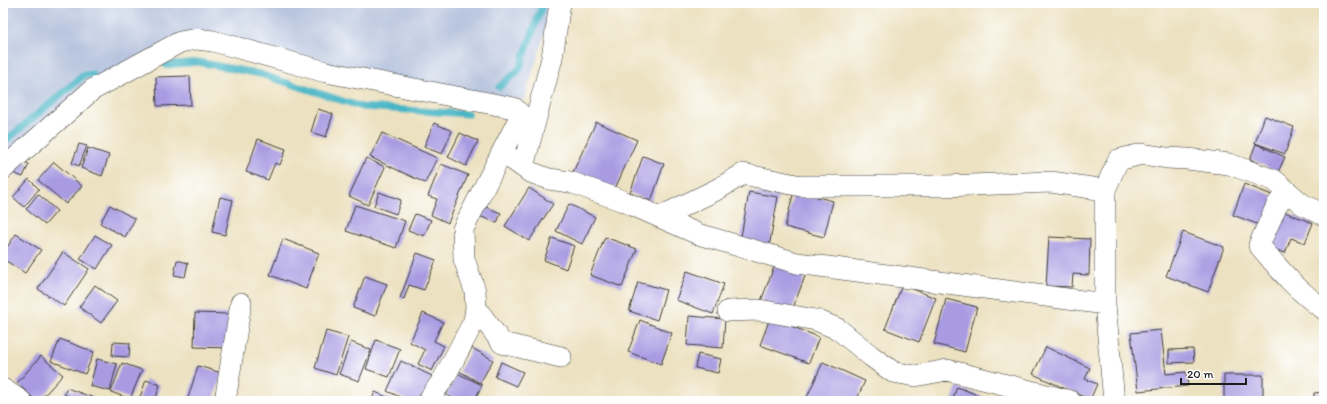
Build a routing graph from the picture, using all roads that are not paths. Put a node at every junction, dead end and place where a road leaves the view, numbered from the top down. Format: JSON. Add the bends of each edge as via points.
{"nodes":[{"id":1,"x":560,"y":3,"type":"edge"},
{"id":2,"x":502,"y":152,"type":"junction"},
{"id":3,"x":523,"y":167,"type":"junction"},
{"id":4,"x":3,"y":168,"type":"edge"},
{"id":5,"x":1105,"y":190,"type":"junction"},
{"id":6,"x":1287,"y":192,"type":"junction"},
{"id":7,"x":1324,"y":215,"type":"edge"},
{"id":8,"x":660,"y":217,"type":"junction"},
{"id":9,"x":241,"y":303,"type":"dead end"},
{"id":10,"x":1105,"y":304,"type":"junction"},
{"id":11,"x":476,"y":308,"type":"junction"},
{"id":12,"x":1324,"y":309,"type":"edge"},
{"id":13,"x":728,"y":311,"type":"dead end"},
{"id":14,"x":561,"y":358,"type":"dead end"},
{"id":15,"x":3,"y":389,"type":"edge"},
{"id":16,"x":21,"y":401,"type":"edge"},
{"id":17,"x":226,"y":401,"type":"edge"},
{"id":18,"x":428,"y":401,"type":"edge"},
{"id":19,"x":1070,"y":401,"type":"edge"},
{"id":20,"x":1114,"y":401,"type":"edge"}],
"edges":[{"from":1,"to":3,"type":"street","via":[[552,58]]},
{"from":2,"to":3,"type":"street"},
{"from":2,"to":4,"type":"street","via":[[520,117],[514,108],[326,72],[197,40],[180,42],[92,90]]},
{"from":2,"to":11,"type":"street","via":[[462,229],[464,259],[475,291]]},
{"from":3,"to":8,"type":"street","via":[[549,179],[570,182]]},
{"from":5,"to":6,"type":"street","via":[[1118,160],[1142,154],[1229,164],[1274,180]]},
{"from":5,"to":8,"type":"street","via":[[1051,182],[944,186],[801,186],[743,174]]},
{"from":5,"to":10,"type":"street"},
{"from":6,"to":7,"type":"street","via":[[1302,204]]},
{"from":6,"to":12,"type":"street","via":[[1277,205],[1259,245],[1285,276]]},
{"from":8,"to":10,"type":"street","via":[[698,234],[797,263]]},
{"from":9,"to":17,"type":"street"},
{"from":10,"to":20,"type":"street"},
{"from":11,"to":14,"type":"street","via":[[502,343]]},
{"from":11,"to":18,"type":"street","via":[[474,321],[444,378]]},
{"from":13,"to":19,"type":"street","via":[[759,310],[816,320],[838,329],[893,372],[915,376],[947,370]]},
{"from":15,"to":16,"type":"street"}]}
